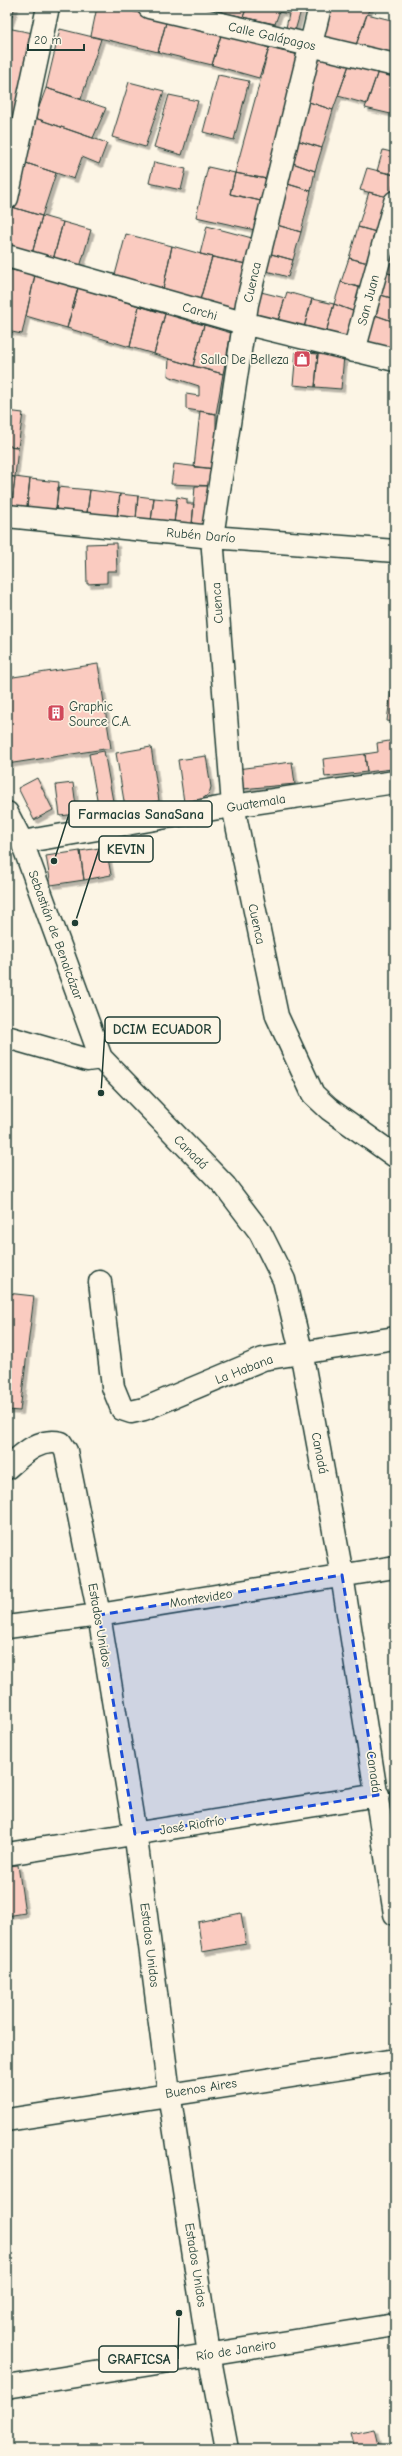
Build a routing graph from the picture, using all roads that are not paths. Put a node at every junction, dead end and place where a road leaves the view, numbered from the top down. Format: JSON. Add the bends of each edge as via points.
{"nodes":[{"id":1,"x":48,"y":7,"type":"edge"},
{"id":2,"x":149,"y":7,"type":"edge"},
{"id":3,"x":320,"y":7,"type":"edge"},
{"id":4,"x":310,"y":45,"type":"junction"},
{"id":5,"x":395,"y":65,"type":"edge"},
{"id":6,"x":7,"y":198,"type":"edge"},
{"id":7,"x":395,"y":202,"type":"edge"},
{"id":8,"x":7,"y":256,"type":"edge"},
{"id":9,"x":243,"y":323,"type":"junction"},
{"id":10,"x":354,"y":351,"type":"junction"},
{"id":11,"x":395,"y":360,"type":"edge"},
{"id":12,"x":7,"y":516,"type":"edge"},
{"id":13,"x":212,"y":537,"type":"junction"},
{"id":14,"x":395,"y":551,"type":"edge"},
{"id":15,"x":395,"y":782,"type":"edge"},
{"id":16,"x":233,"y":806,"type":"junction"},
{"id":17,"x":7,"y":813,"type":"edge"},
{"id":18,"x":22,"y":842,"type":"junction"},
{"id":19,"x":7,"y":1037,"type":"edge"},
{"id":20,"x":101,"y":1058,"type":"junction"},
{"id":21,"x":395,"y":1156,"type":"edge"},
{"id":22,"x":100,"y":1282,"type":"dead end"},
{"id":23,"x":395,"y":1338,"type":"edge"},
{"id":24,"x":301,"y":1351,"type":"junction"},
{"id":25,"x":7,"y":1468,"type":"edge"},
{"id":26,"x":395,"y":1567,"type":"edge"},
{"id":27,"x":342,"y":1575,"type":"junction"},
{"id":28,"x":99,"y":1615,"type":"junction"},
{"id":29,"x":7,"y":1628,"type":"edge"},
{"id":30,"x":378,"y":1795,"type":"junction"},
{"id":31,"x":135,"y":1834,"type":"junction"},
{"id":32,"x":7,"y":1854,"type":"edge"},
{"id":33,"x":395,"y":1914,"type":"edge"},
{"id":34,"x":395,"y":2060,"type":"edge"},
{"id":35,"x":169,"y":2093,"type":"junction"},
{"id":36,"x":7,"y":2120,"type":"edge"},
{"id":37,"x":395,"y":2325,"type":"edge"},
{"id":38,"x":209,"y":2354,"type":"junction"},
{"id":39,"x":7,"y":2387,"type":"edge"},
{"id":40,"x":227,"y":2449,"type":"edge"}],
"edges":[{"from":1,"to":6,"type":"street"},
{"from":2,"to":4,"type":"street","name":"Calle Galápagos"},
{"from":3,"to":4,"type":"street","name":"Cuenca"},
{"from":4,"to":5,"type":"street","name":"Calle Galápagos"},
{"from":4,"to":9,"type":"street","name":"Cuenca"},
{"from":7,"to":10,"type":"street","name":"San Juan"},
{"from":8,"to":9,"type":"street","name":"Carchi"},
{"from":9,"to":10,"type":"street","name":"Carchi"},
{"from":9,"to":13,"type":"street","name":"Cuenca","via":[[243,338]]},
{"from":10,"to":11,"type":"street","name":"Carchi"},
{"from":12,"to":13,"type":"street","name":"Rubén Darío"},
{"from":13,"to":14,"type":"street","name":"Rubén Darío"},
{"from":13,"to":16,"type":"street","name":"Cuenca"},
{"from":15,"to":16,"type":"street","name":"Guatemala"},
{"from":16,"to":18,"type":"street","name":"Guatemala"},
{"from":16,"to":21,"type":"street","name":"Cuenca","via":[[277,1016],[303,1075],[313,1094],[329,1109]]},
{"from":17,"to":18,"type":"street","name":"Sebastián de Benalcázar"},
{"from":18,"to":20,"type":"street","name":"Sebastián de Benalcázar"},
{"from":19,"to":20,"type":"street","via":[[87,1060]]},
{"from":20,"to":24,"type":"street","name":"Canadá","via":[[225,1186],[260,1232],[284,1280]]},
{"from":22,"to":24,"type":"street","name":"La Habana","via":[[113,1387],[122,1409],[132,1412],[144,1409],[263,1359]]},
{"from":23,"to":24,"type":"street","name":"La Habana"},
{"from":24,"to":27,"type":"street","name":"Canadá"},
{"from":25,"to":28,"type":"street","name":"Estados Unidos","via":[[30,1447],[52,1441],[61,1443],[66,1451]]},
{"from":26,"to":27,"type":"street","name":"Montevideo"},
{"from":27,"to":28,"type":"street","name":"Montevideo"},
{"from":27,"to":30,"type":"street","name":"Canadá"},
{"from":28,"to":29,"type":"street","name":"Montevideo"},
{"from":28,"to":31,"type":"street","name":"Estados Unidos"},
{"from":30,"to":31,"type":"street","name":"José Riofrío"},
{"from":30,"to":33,"type":"street","name":"Canadá"},
{"from":31,"to":32,"type":"street","name":"José Riofrío"},
{"from":31,"to":35,"type":"street","name":"Estados Unidos"},
{"from":34,"to":35,"type":"street","name":"Buenos Aires"},
{"from":35,"to":36,"type":"street","name":"Buenos Aires"},
{"from":35,"to":38,"type":"street","name":"Estados Unidos"},
{"from":37,"to":38,"type":"street","name":"Río de Janeiro"},
{"from":38,"to":39,"type":"street","name":"Río de Janeiro"},
{"from":38,"to":40,"type":"street","name":"Estados Unidos"}]}
